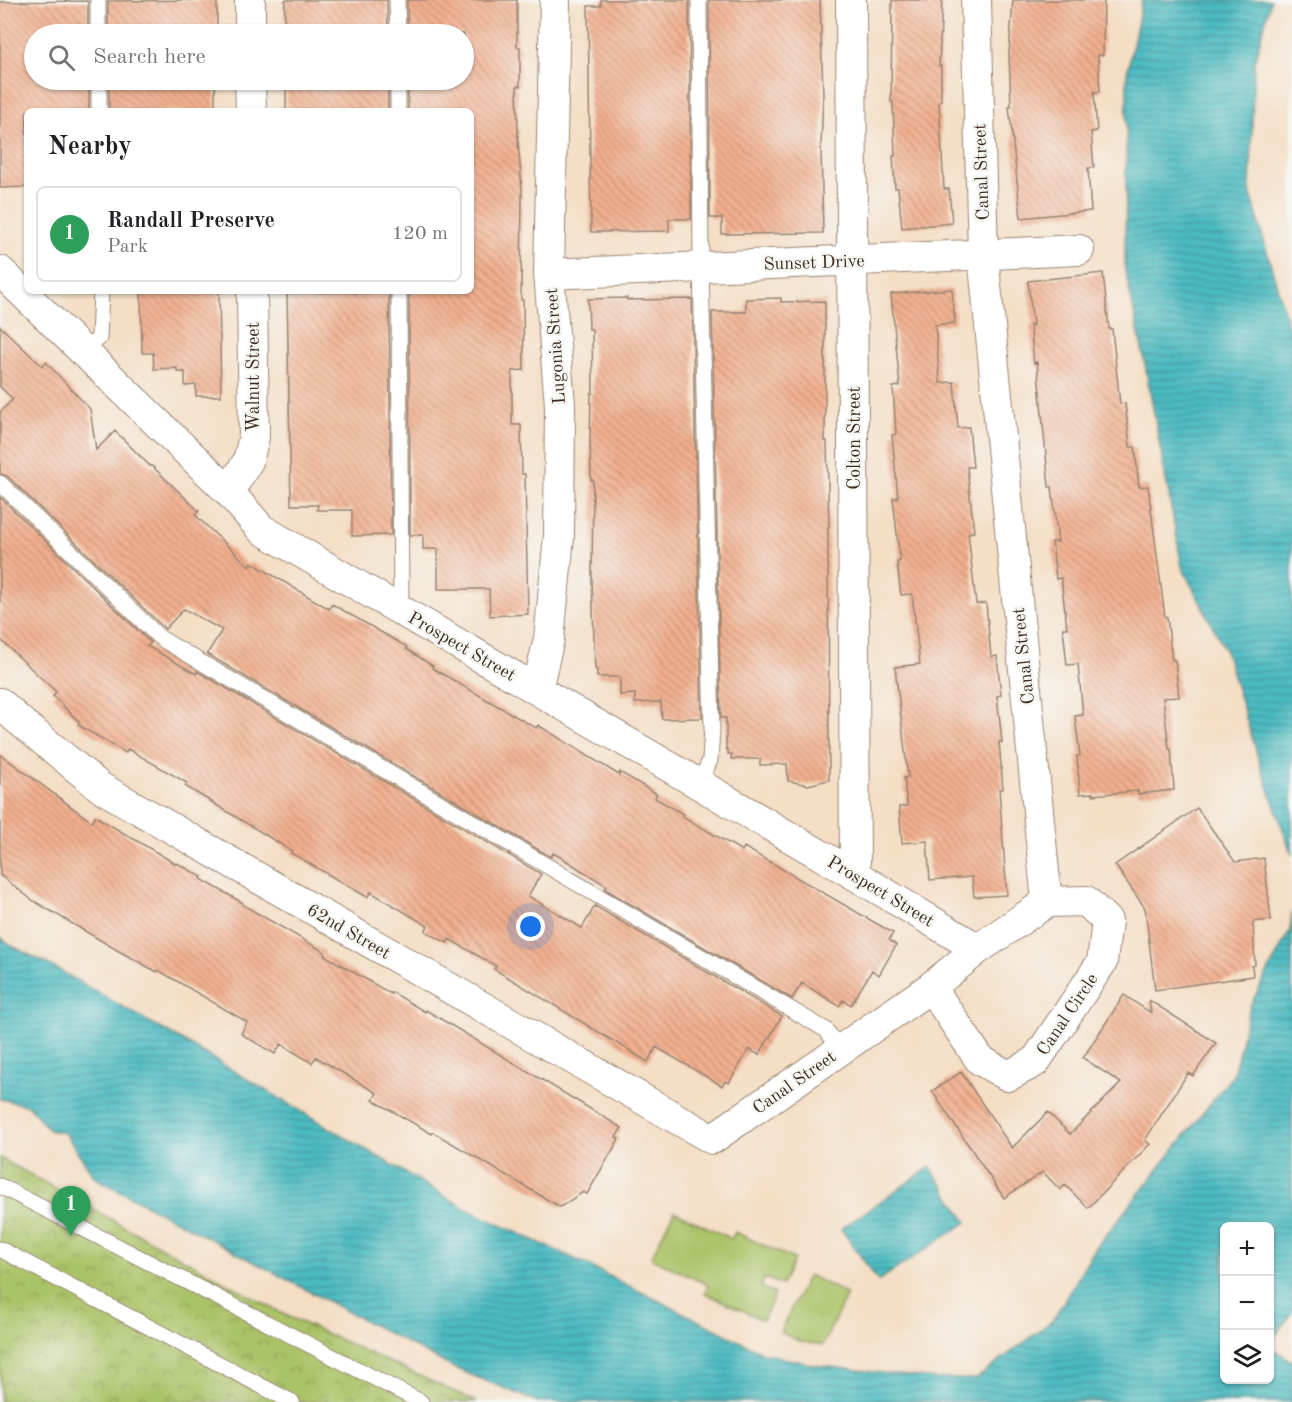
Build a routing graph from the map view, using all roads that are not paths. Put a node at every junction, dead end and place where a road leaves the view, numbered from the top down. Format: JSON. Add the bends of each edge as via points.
{"nodes":[{"id":1,"x":98,"y":0,"type":"edge"},
{"id":2,"x":250,"y":0,"type":"edge"},
{"id":3,"x":397,"y":0,"type":"edge"},
{"id":4,"x":555,"y":0,"type":"edge"},
{"id":5,"x":699,"y":0,"type":"edge"},
{"id":6,"x":851,"y":0,"type":"edge"},
{"id":7,"x":976,"y":0,"type":"edge"},
{"id":8,"x":99,"y":24,"type":"edge"},
{"id":9,"x":250,"y":24,"type":"edge"},
{"id":10,"x":398,"y":24,"type":"edge"},
{"id":11,"x":99,"y":90,"type":"edge"},
{"id":12,"x":250,"y":90,"type":"edge"},
{"id":13,"x":398,"y":90,"type":"edge"},
{"id":14,"x":99,"y":108,"type":"edge"},
{"id":15,"x":251,"y":108,"type":"edge"},
{"id":16,"x":398,"y":108,"type":"edge"},
{"id":17,"x":1080,"y":250,"type":"dead end"},
{"id":18,"x":983,"y":255,"type":"junction"},
{"id":19,"x":853,"y":261,"type":"junction"},
{"id":20,"x":701,"y":267,"type":"junction"},
{"id":21,"x":0,"y":271,"type":"edge"},
{"id":22,"x":549,"y":274,"type":"junction"},
{"id":23,"x":101,"y":294,"type":"edge"},
{"id":24,"x":252,"y":294,"type":"edge"},
{"id":25,"x":399,"y":294,"type":"edge"},
{"id":26,"x":84,"y":352,"type":"junction"},
{"id":27,"x":0,"y":483,"type":"edge"},
{"id":28,"x":229,"y":492,"type":"junction"},
{"id":29,"x":401,"y":610,"type":"junction"},
{"id":30,"x":537,"y":689,"type":"junction"},
{"id":31,"x":0,"y":703,"type":"edge"},
{"id":32,"x":699,"y":785,"type":"junction"},
{"id":33,"x":855,"y":875,"type":"junction"},
{"id":34,"x":1047,"y":902,"type":"junction"},
{"id":35,"x":978,"y":949,"type":"junction"},
{"id":36,"x":931,"y":987,"type":"junction"},
{"id":37,"x":840,"y":1049,"type":"junction"},
{"id":38,"x":712,"y":1139,"type":"joint"},
{"id":39,"x":0,"y":1186,"type":"edge"},
{"id":40,"x":0,"y":1249,"type":"edge"},
{"id":41,"x":292,"y":1402,"type":"edge"},
{"id":42,"x":421,"y":1402,"type":"edge"}],
"edges":[{"from":1,"to":8,"type":"lane"},
{"from":2,"to":9,"type":"street"},
{"from":3,"to":10,"type":"lane"},
{"from":4,"to":22,"type":"street","name":"Lugonia Street"},
{"from":5,"to":20,"type":"lane"},
{"from":6,"to":19,"type":"street","name":"Colton Street"},
{"from":7,"to":18,"type":"street","name":"Canal Street"},
{"from":11,"to":14,"type":"lane"},
{"from":12,"to":15,"type":"street"},
{"from":13,"to":16,"type":"lane"},
{"from":17,"to":18,"type":"street","name":"Sunset Drive"},
{"from":18,"to":19,"type":"street","name":"Sunset Drive"},
{"from":18,"to":34,"type":"street","name":"Canal Street"},
{"from":19,"to":20,"type":"street","name":"Sunset Drive"},
{"from":19,"to":33,"type":"street","name":"Colton Street"},
{"from":20,"to":22,"type":"street","name":"Sunset Drive"},
{"from":20,"to":32,"type":"lane","via":[[712,729],[710,760]]},
{"from":21,"to":26,"type":"street","name":"Prospect Street"},
{"from":22,"to":30,"type":"street","name":"Lugonia Street","via":[[560,405],[559,536],[549,639]]},
{"from":23,"to":26,"type":"lane","via":[[99,338]]},
{"from":24,"to":28,"type":"street","name":"Walnut Street","via":[[254,437],[248,460]]},
{"from":25,"to":29,"type":"lane"},
{"from":26,"to":28,"type":"street","name":"Prospect Street"},
{"from":27,"to":37,"type":"lane","via":[[160,638],[826,1030]]},
{"from":28,"to":29,"type":"street","name":"Prospect Street","via":[[261,529]]},
{"from":29,"to":30,"type":"street","name":"Prospect Street"},
{"from":30,"to":32,"type":"street","name":"Prospect Street"},
{"from":31,"to":38,"type":"street","name":"62nd Street","via":[[100,787]]},
{"from":32,"to":33,"type":"street","name":"Prospect Street"},
{"from":33,"to":35,"type":"street","name":"Prospect Street"},
{"from":34,"to":35,"type":"street","name":"Canal Street"},
{"from":34,"to":36,"type":"street","name":"Canal Circle","via":[[1086,901],[1107,921],[1102,962],[1035,1062],[1008,1076],[980,1060]]},
{"from":35,"to":36,"type":"street","name":"Canal Street"},
{"from":36,"to":37,"type":"street","name":"Canal Street"},
{"from":37,"to":38,"type":"street","name":"Canal Street"},
{"from":39,"to":42,"type":"lane"},
{"from":40,"to":41,"type":"lane"}]}
